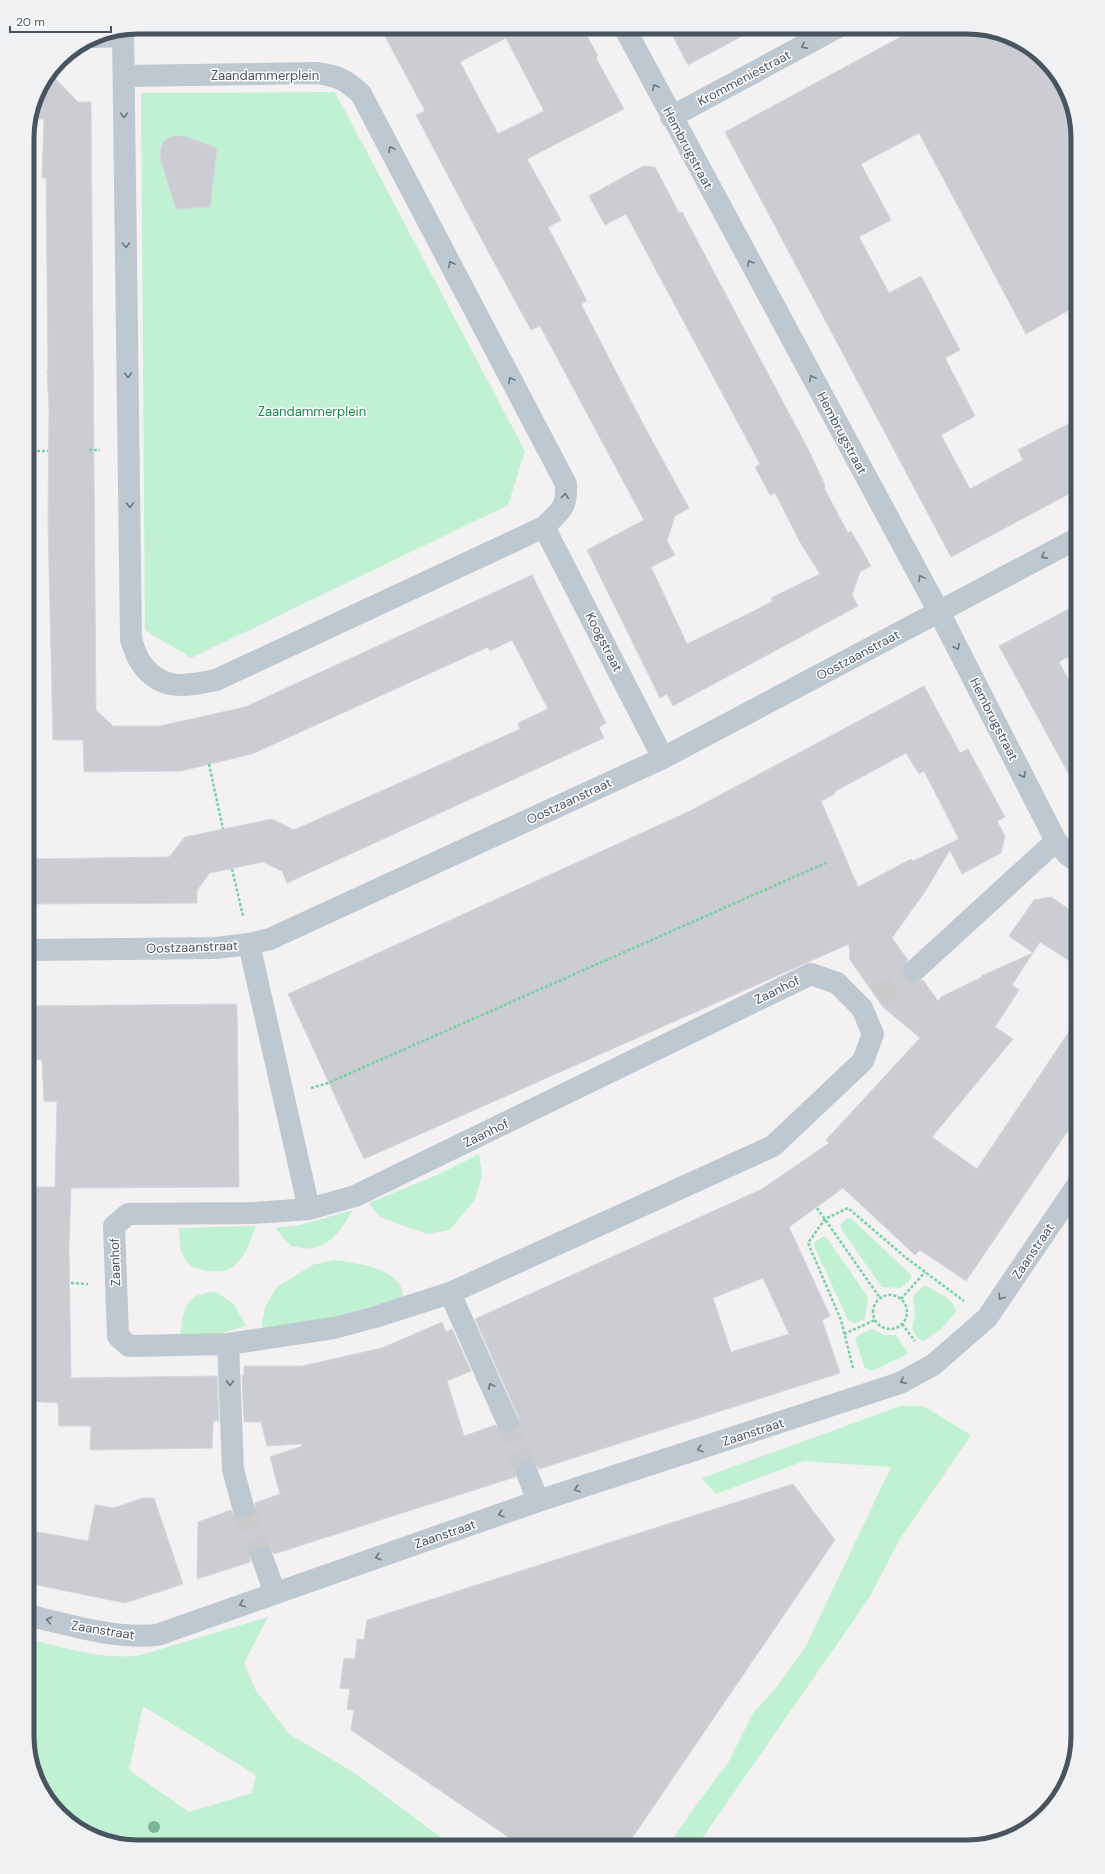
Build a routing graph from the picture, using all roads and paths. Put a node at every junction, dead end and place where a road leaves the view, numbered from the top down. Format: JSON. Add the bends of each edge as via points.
{"nodes":[{"id":1,"x":628,"y":34,"type":"edge"},
{"id":2,"x":825,"y":34,"type":"edge"},
{"id":3,"x":123,"y":35,"type":"edge"},
{"id":4,"x":124,"y":76,"type":"junction"},
{"id":5,"x":671,"y":117,"type":"junction"},
{"id":6,"x":34,"y":451,"type":"edge"},
{"id":7,"x":48,"y":451,"type":"dead end"},
{"id":8,"x":544,"y":526,"type":"junction"},
{"id":9,"x":1071,"y":542,"type":"edge"},
{"id":10,"x":939,"y":612,"type":"junction"},
{"id":11,"x":663,"y":758,"type":"junction"},
{"id":12,"x":209,"y":764,"type":"dead end"},
{"id":13,"x":223,"y":829,"type":"dead end"},
{"id":14,"x":1056,"y":842,"type":"junction"},
{"id":15,"x":1071,"y":857,"type":"edge"},
{"id":16,"x":828,"y":862,"type":"dead end"},
{"id":17,"x":232,"y":869,"type":"dead end"},
{"id":18,"x":249,"y":944,"type":"junction"},
{"id":19,"x":34,"y":950,"type":"edge"},
{"id":20,"x":915,"y":970,"type":"tunnel mouth"},
{"id":21,"x":328,"y":1083,"type":"dead end"},
{"id":22,"x":1071,"y":1194,"type":"edge"},
{"id":23,"x":817,"y":1208,"type":"dead end"},
{"id":24,"x":310,"y":1209,"type":"junction"},
{"id":25,"x":825,"y":1219,"type":"junction"},
{"id":26,"x":925,"y":1272,"type":"junction"},
{"id":27,"x":70,"y":1283,"type":"dead end"},
{"id":28,"x":86,"y":1284,"type":"dead end"},
{"id":29,"x":450,"y":1292,"type":"junction"},
{"id":30,"x":880,"y":1298,"type":"junction"},
{"id":31,"x":901,"y":1299,"type":"junction"},
{"id":32,"x":987,"y":1318,"type":"junction"},
{"id":33,"x":875,"y":1320,"type":"junction"},
{"id":34,"x":844,"y":1334,"type":"junction"},
{"id":35,"x":228,"y":1344,"type":"junction"},
{"id":36,"x":861,"y":1397,"type":"junction"},
{"id":37,"x":507,"y":1421,"type":"tunnel mouth"},
{"id":38,"x":527,"y":1472,"type":"tunnel mouth"},
{"id":39,"x":538,"y":1502,"type":"junction"},
{"id":40,"x":243,"y":1507,"type":"tunnel mouth"},
{"id":41,"x":262,"y":1557,"type":"tunnel mouth"},
{"id":42,"x":275,"y":1593,"type":"junction"},
{"id":43,"x":34,"y":1617,"type":"edge"}],
"edges":[{"from":5,"to":1,"type":"street","name":"Hembrugstraat","one_way":true},
{"from":2,"to":5,"type":"street","name":"Krommeniestraat","one_way":true},
{"from":3,"to":4,"type":"street","name":"Zaandammerplein"},
{"from":8,"to":4,"type":"street","name":"Zaandammerplein","one_way":true,"via":[[563,509],[566,484],[361,94],[346,81],[331,75]]},
{"from":4,"to":8,"type":"street","name":"Zaandammerplein","one_way":true,"via":[[131,640],[140,662],[156,678],[169,685],[190,685],[216,680]]},
{"from":10,"to":5,"type":"street","name":"Hembrugstraat","one_way":true},
{"from":6,"to":7,"type":"path"},
{"from":8,"to":11,"type":"street","name":"Koogstraat"},
{"from":9,"to":10,"type":"street","name":"Oostzaanstraat","one_way":true},
{"from":10,"to":11,"type":"street","name":"Oostzaanstraat"},
{"from":10,"to":14,"type":"street","name":"Hembrugstraat","one_way":true},
{"from":11,"to":18,"type":"street","name":"Oostzaanstraat","via":[[270,939]]},
{"from":12,"to":13,"type":"path"},
{"from":14,"to":15,"type":"street","name":"Hembrugstraat"},
{"from":14,"to":20,"type":"street"},
{"from":16,"to":21,"type":"path"},
{"from":17,"to":18,"type":"path"},
{"from":18,"to":19,"type":"street","name":"Oostzaanstraat","via":[[216,948]]},
{"from":18,"to":24,"type":"street"},
{"from":22,"to":32,"type":"street","name":"Zaanstraat","one_way":true},
{"from":23,"to":25,"type":"path"},
{"from":24,"to":29,"type":"street","name":"Zaanhof","via":[[355,1196],[811,974],[837,983],[869,1003],[873,1034],[863,1061],[774,1146]]},
{"from":24,"to":35,"type":"street","name":"Zaanhof","via":[[253,1213],[128,1214],[114,1226],[118,1336],[129,1346]]},
{"from":25,"to":26,"type":"path","via":[[848,1208]]},
{"from":25,"to":30,"type":"path"},
{"from":25,"to":34,"type":"path","via":[[808,1243]]},
{"from":26,"to":31,"type":"path"},
{"from":26,"to":32,"type":"path"},
{"from":27,"to":28,"type":"path"},
{"from":29,"to":35,"type":"street","name":"Zaanhof","via":[[334,1328]]},
{"from":37,"to":29,"type":"street","one_way":true},
{"from":30,"to":31,"type":"path","via":[[890,1295]]},
{"from":30,"to":33,"type":"path","via":[[873,1311]]},
{"from":31,"to":33,"type":"path","via":[[906,1314],[902,1324],[887,1329]]},
{"from":32,"to":36,"type":"street","name":"Zaanstraat","one_way":true,"via":[[933,1365],[900,1383]]},
{"from":33,"to":34,"type":"path"},
{"from":34,"to":36,"type":"path"},
{"from":35,"to":40,"type":"street","one_way":true,"via":[[233,1469]]},
{"from":36,"to":39,"type":"street","name":"Zaanstraat","one_way":true},
{"from":38,"to":39,"type":"street"},
{"from":39,"to":42,"type":"street","name":"Zaanstraat","one_way":true},
{"from":41,"to":42,"type":"street"},
{"from":42,"to":43,"type":"street","name":"Zaanstraat","one_way":true,"via":[[157,1635],[137,1637],[116,1635]]}]}
